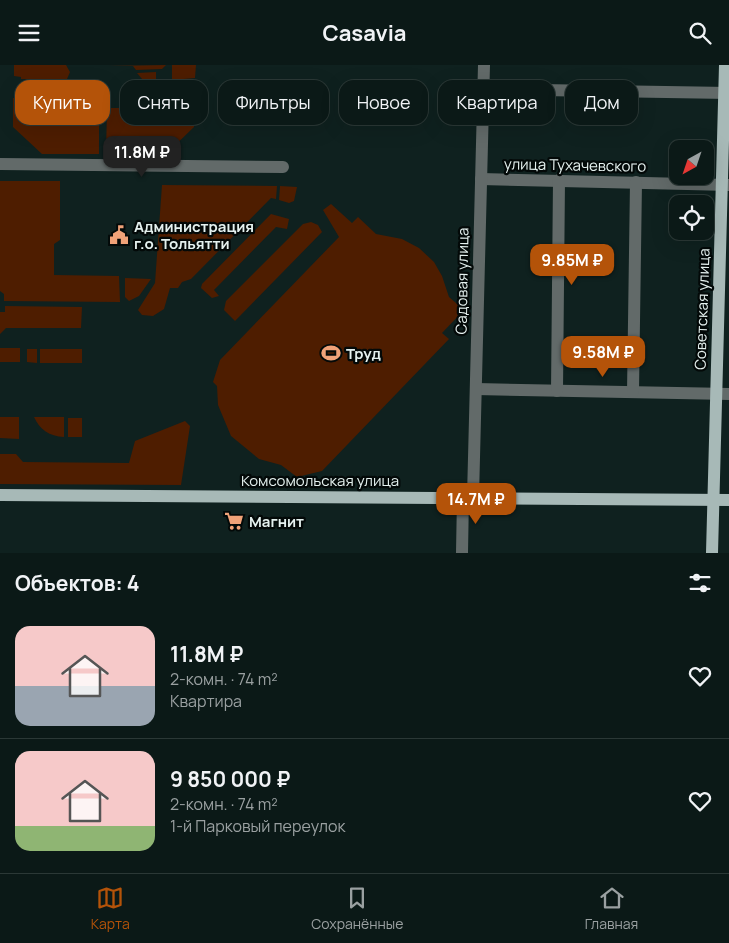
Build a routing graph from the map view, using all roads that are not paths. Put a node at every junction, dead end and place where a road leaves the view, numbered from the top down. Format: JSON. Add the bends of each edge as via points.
{"nodes":[{"id":1,"x":484,"y":65,"type":"edge"},
{"id":2,"x":725,"y":65,"type":"edge"},
{"id":3,"x":483,"y":80,"type":"edge"},
{"id":4,"x":555,"y":90,"type":"edge"},
{"id":5,"x":726,"y":93,"type":"edge"},
{"id":6,"x":482,"y":125,"type":"edge"},
{"id":7,"x":0,"y":164,"type":"edge"},
{"id":8,"x":283,"y":167,"type":"dead end"},
{"id":9,"x":481,"y":179,"type":"junction"},
{"id":10,"x":559,"y":180,"type":"junction"},
{"id":11,"x":636,"y":182,"type":"junction"},
{"id":12,"x":725,"y":185,"type":"edge"},
{"id":13,"x":476,"y":389,"type":"junction"},
{"id":14,"x":557,"y":391,"type":"junction"},
{"id":15,"x":633,"y":392,"type":"junction"},
{"id":16,"x":716,"y":394,"type":"junction"},
{"id":17,"x":729,"y":394,"type":"edge"},
{"id":18,"x":0,"y":495,"type":"edge"},
{"id":19,"x":468,"y":497,"type":"junction"},
{"id":20,"x":713,"y":499,"type":"junction"},
{"id":21,"x":729,"y":500,"type":"edge"},
{"id":22,"x":462,"y":553,"type":"edge"},
{"id":23,"x":712,"y":553,"type":"edge"}],
"edges":[{"from":1,"to":3,"type":"street","name":"Садовая улица"},
{"from":2,"to":5,"type":"main road","name":"Советская улица"},
{"from":4,"to":5,"type":"street"},
{"from":5,"to":12,"type":"main road","name":"Советская улица"},
{"from":6,"to":9,"type":"street","name":"Садовая улица"},
{"from":7,"to":8,"type":"street"},
{"from":9,"to":10,"type":"street","name":"улица Тухачевского"},
{"from":9,"to":13,"type":"street","name":"Садовая улица"},
{"from":10,"to":11,"type":"street","name":"улица Тухачевского"},
{"from":10,"to":14,"type":"street"},
{"from":11,"to":12,"type":"street","name":"улица Тухачевского"},
{"from":11,"to":15,"type":"street"},
{"from":12,"to":16,"type":"main road","name":"Советская улица"},
{"from":13,"to":14,"type":"street"},
{"from":13,"to":19,"type":"street","name":"Садовая улица"},
{"from":14,"to":15,"type":"street"},
{"from":15,"to":16,"type":"street"},
{"from":16,"to":17,"type":"street"},
{"from":16,"to":20,"type":"main road","name":"Советская улица"},
{"from":18,"to":19,"type":"main road","name":"Комсомольская улица"},
{"from":19,"to":20,"type":"main road","name":"Комсомольская улица"},
{"from":19,"to":22,"type":"street","name":"Садовая улица"},
{"from":20,"to":21,"type":"main road","name":"Комсомольская улица"},
{"from":20,"to":23,"type":"main road","name":"Советская улица"}]}
